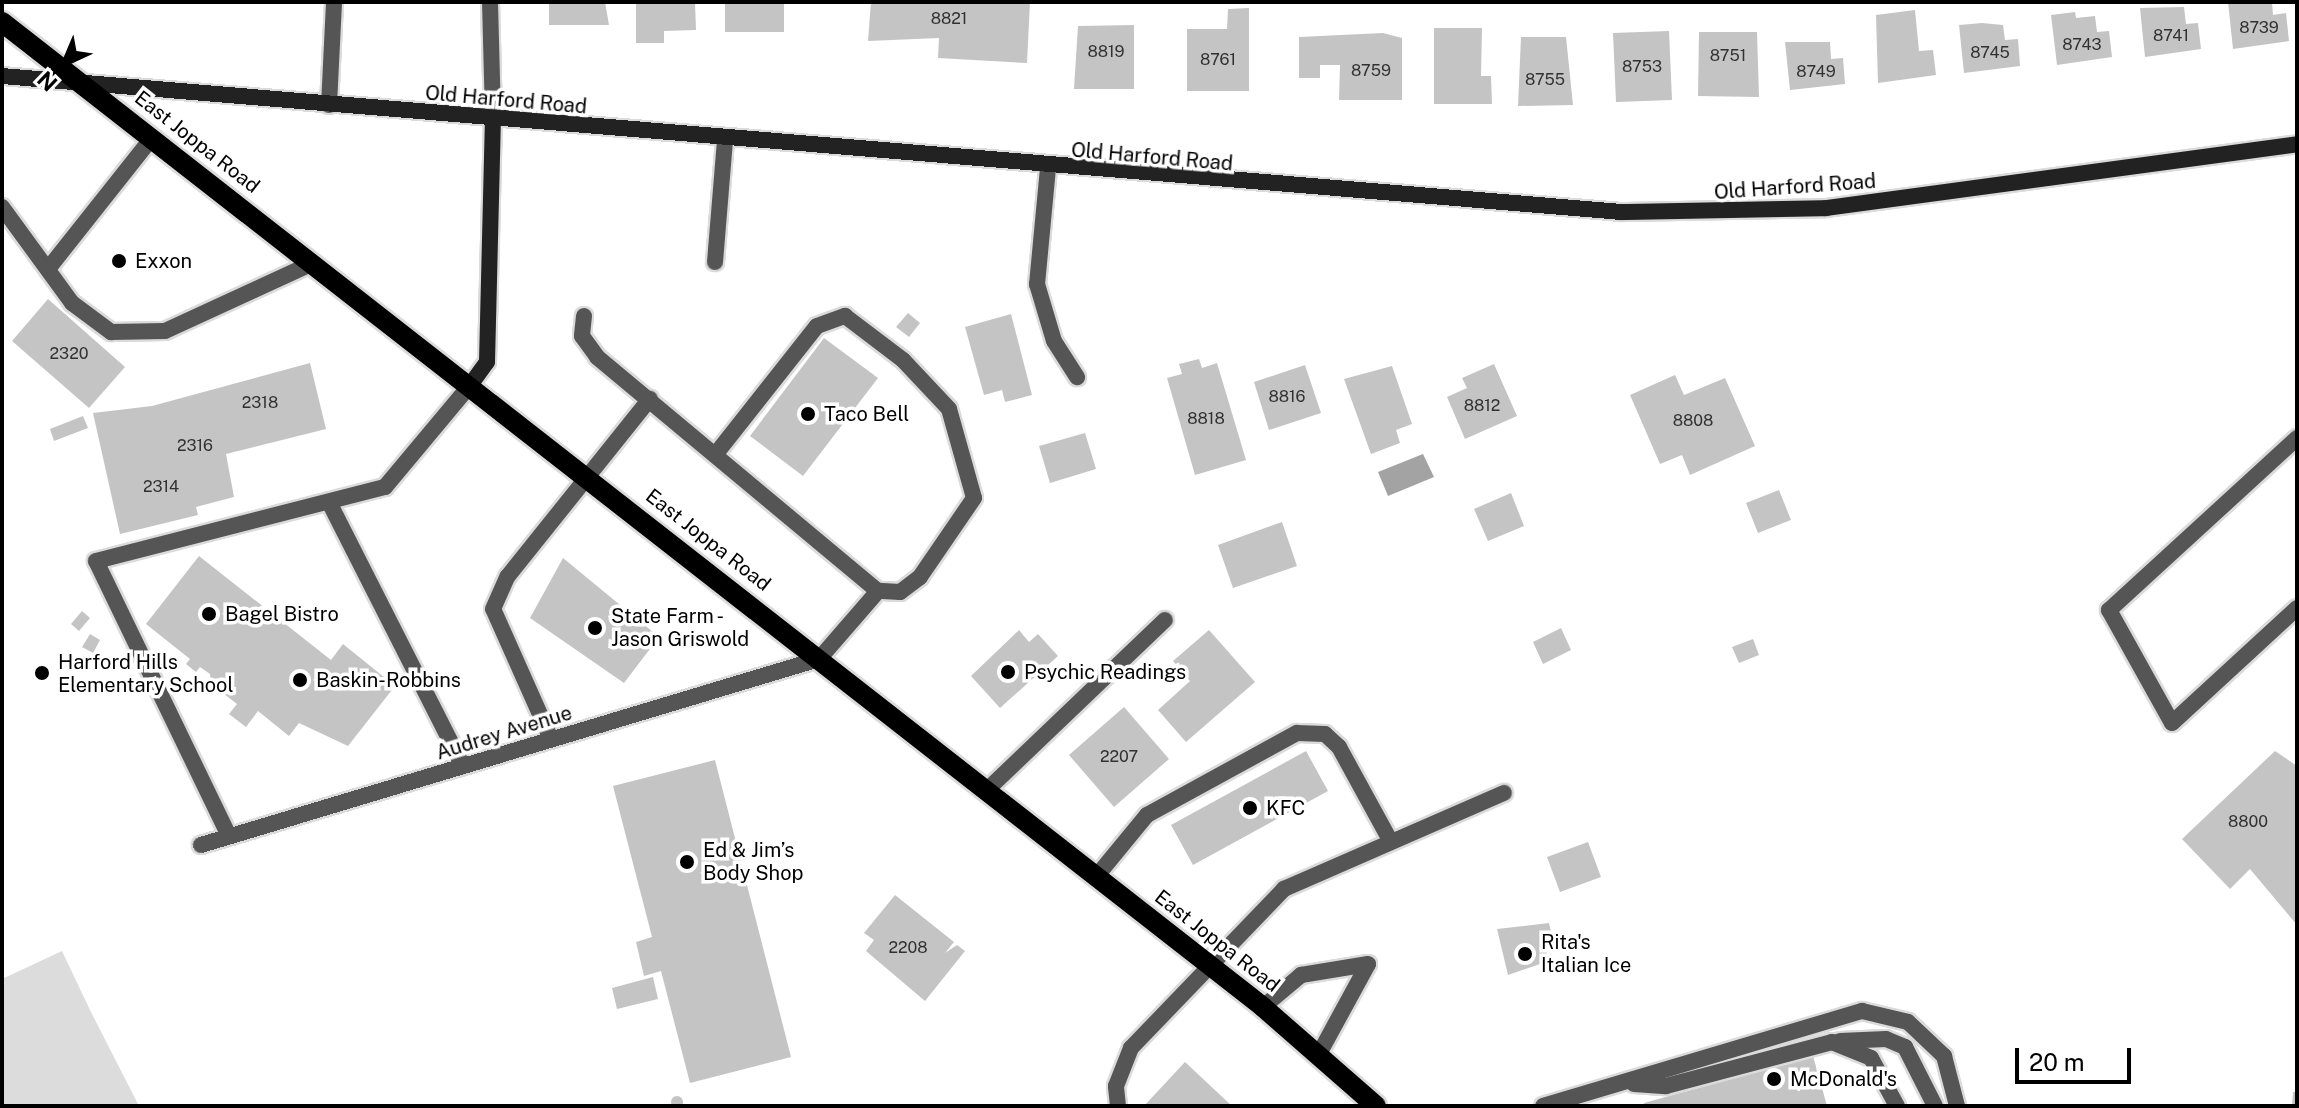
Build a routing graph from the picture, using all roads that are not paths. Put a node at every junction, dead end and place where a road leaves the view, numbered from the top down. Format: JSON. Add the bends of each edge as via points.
{"nodes":[{"id":1,"x":334,"y":2,"type":"edge"},
{"id":2,"x":490,"y":2,"type":"edge"},
{"id":3,"x":2,"y":22,"type":"edge"},
{"id":4,"x":2,"y":76,"type":"edge"},
{"id":5,"x":81,"y":83,"type":"junction"},
{"id":6,"x":329,"y":105,"type":"junction"},
{"id":7,"x":493,"y":119,"type":"junction"},
{"id":8,"x":152,"y":138,"type":"junction"},
{"id":9,"x":725,"y":140,"type":"junction"},
{"id":10,"x":2297,"y":144,"type":"edge"},
{"id":11,"x":1048,"y":168,"type":"junction"},
{"id":12,"x":2,"y":207,"type":"edge"},
{"id":13,"x":715,"y":262,"type":"dead end"},
{"id":14,"x":313,"y":263,"type":"junction"},
{"id":15,"x":48,"y":269,"type":"junction"},
{"id":16,"x":584,"y":316,"type":"dead end"},
{"id":17,"x":1077,"y":377,"type":"dead end"},
{"id":18,"x":471,"y":384,"type":"junction"},
{"id":19,"x":650,"y":399,"type":"junction"},
{"id":20,"x":2297,"y":438,"type":"edge"},
{"id":21,"x":715,"y":455,"type":"junction"},
{"id":22,"x":586,"y":475,"type":"junction"},
{"id":23,"x":329,"y":502,"type":"junction"},
{"id":24,"x":878,"y":591,"type":"junction"},
{"id":25,"x":2297,"y":608,"type":"edge"},
{"id":26,"x":1165,"y":620,"type":"dead end"},
{"id":27,"x":819,"y":659,"type":"junction"},
{"id":28,"x":551,"y":739,"type":"junction"},
{"id":29,"x":463,"y":766,"type":"junction"},
{"id":30,"x":987,"y":790,"type":"junction"},
{"id":31,"x":1504,"y":793,"type":"dead end"},
{"id":32,"x":229,"y":836,"type":"junction"},
{"id":33,"x":1391,"y":842,"type":"junction"},
{"id":34,"x":201,"y":845,"type":"dead end"},
{"id":35,"x":1096,"y":877,"type":"junction"},
{"id":36,"x":1209,"y":965,"type":"junction"},
{"id":37,"x":1263,"y":1007,"type":"junction"},
{"id":38,"x":1832,"y":1042,"type":"junction"},
{"id":39,"x":1319,"y":1054,"type":"junction"},
{"id":40,"x":1622,"y":1083,"type":"junction"},
{"id":41,"x":1118,"y":1106,"type":"edge"},
{"id":42,"x":1376,"y":1106,"type":"edge"},
{"id":43,"x":1543,"y":1106,"type":"edge"},
{"id":44,"x":1897,"y":1106,"type":"edge"},
{"id":45,"x":1935,"y":1106,"type":"edge"},
{"id":46,"x":1957,"y":1106,"type":"edge"}],
"edges":[{"from":1,"to":6,"type":"street"},
{"from":2,"to":7,"type":"street"},
{"from":3,"to":5,"type":"main road","name":"East Joppa Road"},
{"from":4,"to":5,"type":"street","name":"Old Harford Road"},
{"from":5,"to":6,"type":"street","name":"Old Harford Road"},
{"from":5,"to":8,"type":"main road","name":"East Joppa Road"},
{"from":6,"to":7,"type":"street","name":"Old Harford Road"},
{"from":7,"to":9,"type":"street","name":"Old Harford Road"},
{"from":7,"to":18,"type":"street","via":[[487,362]]},
{"from":8,"to":14,"type":"main road","name":"East Joppa Road"},
{"from":8,"to":15,"type":"street"},
{"from":9,"to":11,"type":"street","name":"Old Harford Road"},
{"from":9,"to":13,"type":"street"},
{"from":10,"to":11,"type":"street","name":"Old Harford Road","via":[[1952,194],[1729,213],[1506,208]]},
{"from":11,"to":17,"type":"street","via":[[1037,284],[1054,341]]},
{"from":12,"to":15,"type":"street"},
{"from":14,"to":15,"type":"street","via":[[151,331],[111,332],[72,303]]},
{"from":14,"to":18,"type":"main road","name":"East Joppa Road"},
{"from":16,"to":19,"type":"street","via":[[582,336],[597,357]]},
{"from":18,"to":22,"type":"main road","name":"East Joppa Road"},
{"from":18,"to":23,"type":"street","via":[[385,487]]},
{"from":19,"to":21,"type":"street"},
{"from":19,"to":22,"type":"street"},
{"from":20,"to":25,"type":"street","via":[[2109,610],[2172,723]]},
{"from":21,"to":24,"type":"street"},
{"from":21,"to":24,"type":"street","via":[[817,326],[845,316],[903,360],[949,409],[974,498],[920,577],[900,592]]},
{"from":22,"to":27,"type":"main road","name":"East Joppa Road"},
{"from":22,"to":28,"type":"street","via":[[508,576],[493,609]]},
{"from":23,"to":29,"type":"street"},
{"from":23,"to":32,"type":"street","via":[[96,561]]},
{"from":24,"to":27,"type":"street"},
{"from":26,"to":30,"type":"street"},
{"from":27,"to":28,"type":"street","name":"Audrey Avenue"},
{"from":27,"to":30,"type":"main road","name":"East Joppa Road"},
{"from":28,"to":29,"type":"street","name":"Audrey Avenue"},
{"from":29,"to":32,"type":"street","name":"Audrey Avenue"},
{"from":30,"to":35,"type":"main road","name":"East Joppa Road"},
{"from":31,"to":33,"type":"street"},
{"from":32,"to":34,"type":"street","name":"Audrey Avenue"},
{"from":33,"to":35,"type":"street","via":[[1339,747],[1325,734],[1297,733],[1147,815]]},
{"from":33,"to":36,"type":"street","via":[[1284,889]]},
{"from":35,"to":36,"type":"main road","name":"East Joppa Road"},
{"from":36,"to":37,"type":"main road","name":"East Joppa Road"},
{"from":36,"to":41,"type":"street","via":[[1131,1048],[1116,1086]]},
{"from":37,"to":39,"type":"main road","name":"East Joppa Road"},
{"from":37,"to":39,"type":"street","via":[[1301,975],[1368,964]]},
{"from":38,"to":40,"type":"street","via":[[1666,1086]]},
{"from":38,"to":44,"type":"street","via":[[1871,1058]]},
{"from":38,"to":45,"type":"street","via":[[1867,1037],[1905,1047]]},
{"from":39,"to":42,"type":"main road","name":"East Joppa Road"},
{"from":40,"to":43,"type":"street"},
{"from":40,"to":46,"type":"street","via":[[1862,1011],[1908,1022],[1944,1056]]}]}
